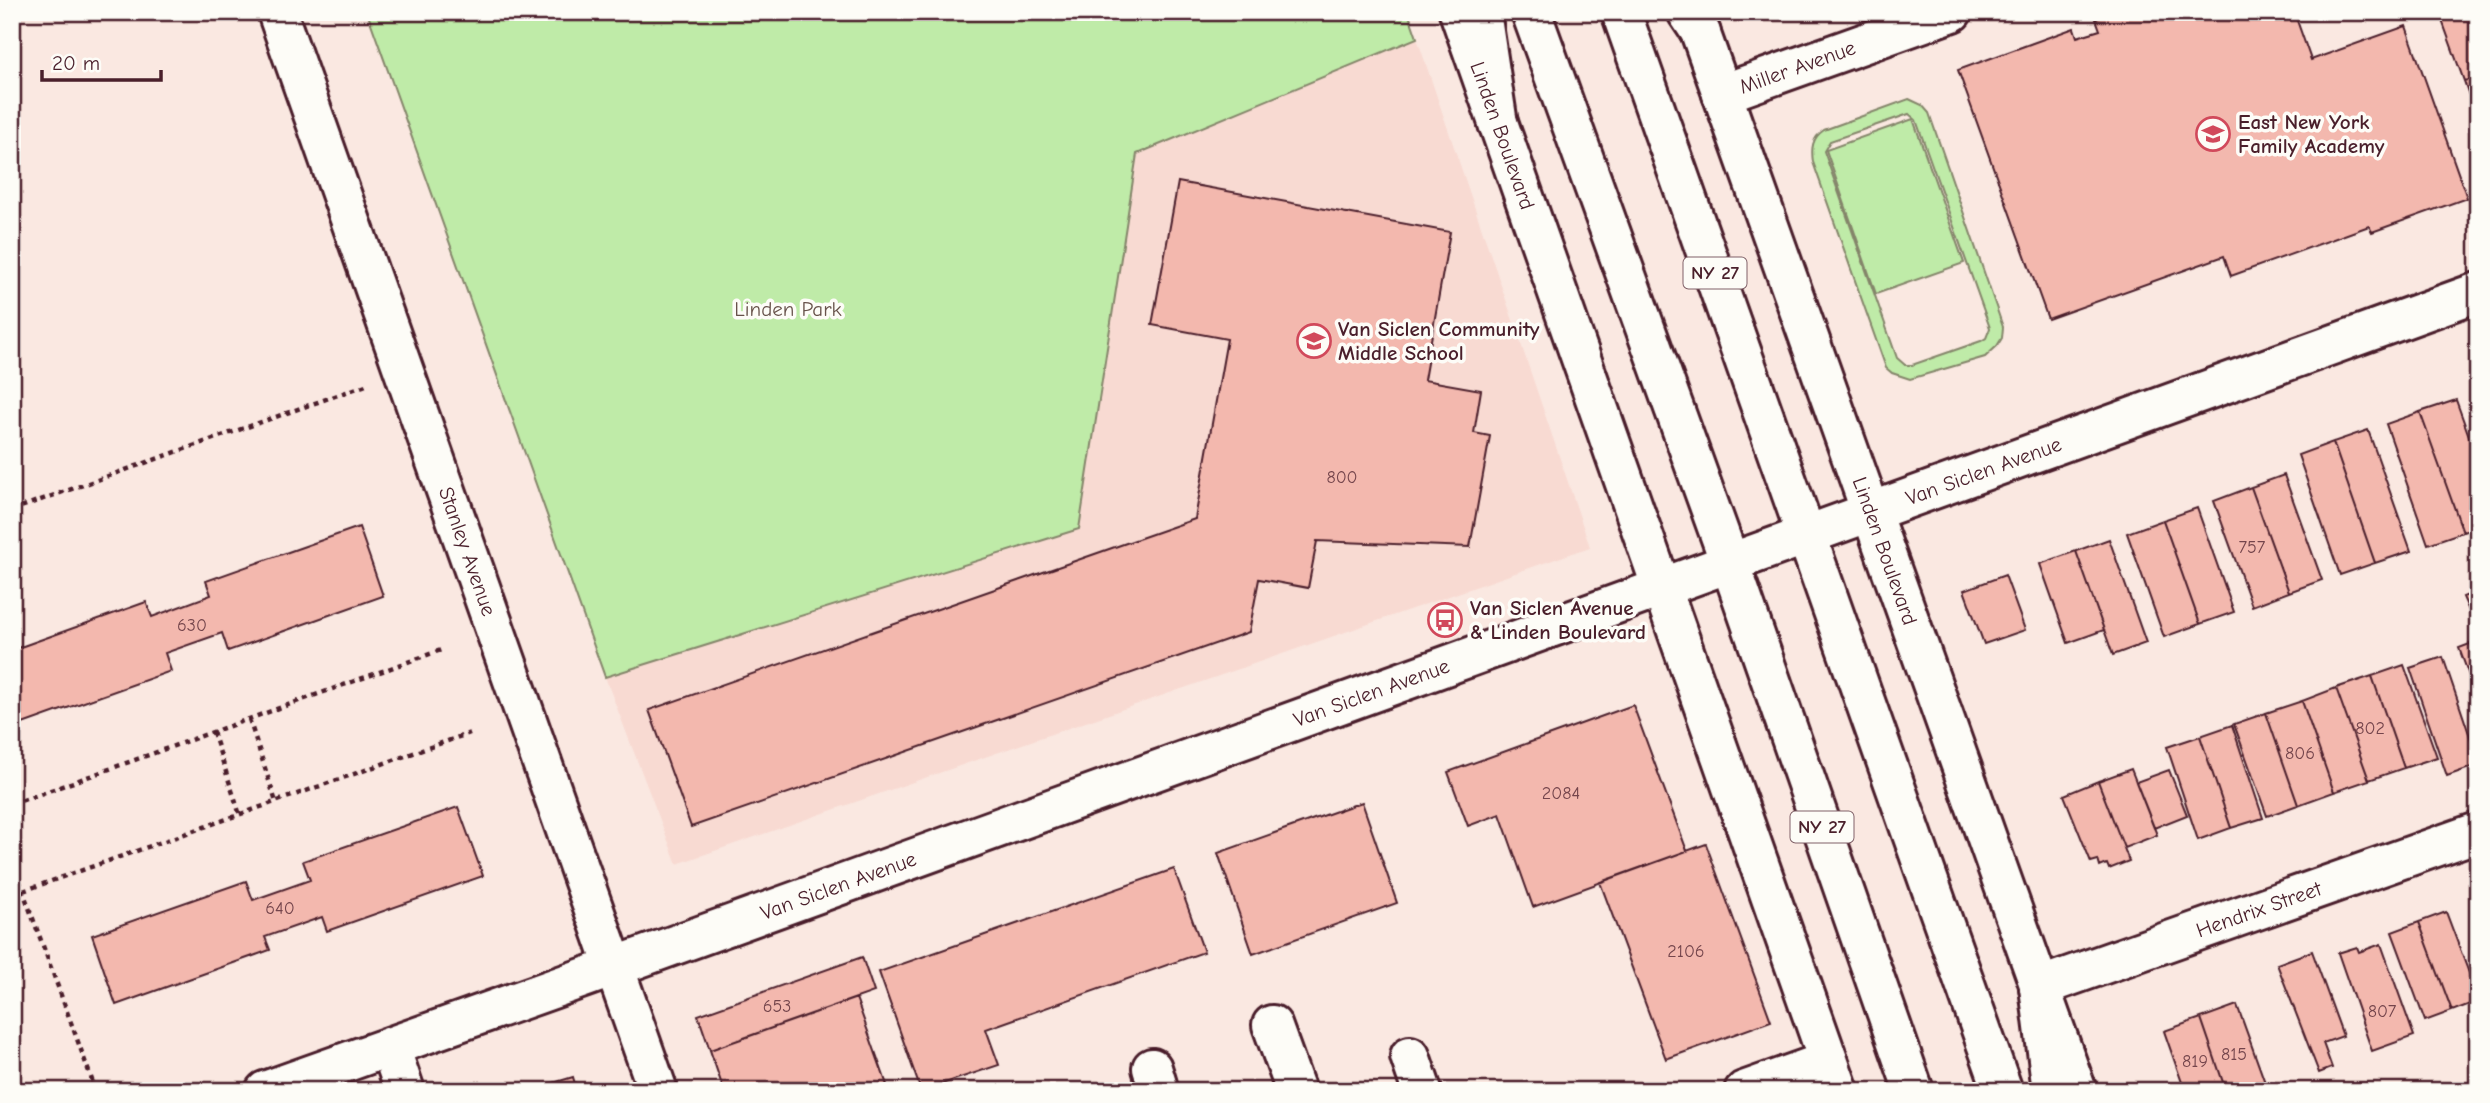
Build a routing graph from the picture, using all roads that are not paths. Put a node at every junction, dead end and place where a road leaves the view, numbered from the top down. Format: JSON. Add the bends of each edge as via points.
{"nodes":[{"id":1,"x":277,"y":12,"type":"edge"},
{"id":2,"x":1459,"y":12,"type":"edge"},
{"id":3,"x":1481,"y":12,"type":"edge"},
{"id":4,"x":1531,"y":12,"type":"edge"},
{"id":5,"x":1621,"y":12,"type":"edge"},
{"id":6,"x":1952,"y":12,"type":"edge"},
{"id":7,"x":1694,"y":19,"type":"edge"},
{"id":8,"x":1722,"y":94,"type":"junction"},
{"id":9,"x":1498,"y":124,"type":"junction"},
{"id":10,"x":2478,"y":292,"type":"edge"},
{"id":11,"x":1870,"y":512,"type":"junction"},
{"id":12,"x":1808,"y":535,"type":"junction"},
{"id":13,"x":1730,"y":563,"type":"junction"},
{"id":14,"x":1662,"y":588,"type":"junction"},
{"id":15,"x":2478,"y":832,"type":"edge"},
{"id":16,"x":614,"y":967,"type":"junction"},
{"id":17,"x":2039,"y":987,"type":"junction"},
{"id":18,"x":1272,"y":1025,"type":"dead end"},
{"id":19,"x":390,"y":1047,"type":"junction"},
{"id":20,"x":1833,"y":1076,"type":"edge"},
{"id":21,"x":265,"y":1091,"type":"edge"},
{"id":22,"x":405,"y":1091,"type":"edge"},
{"id":23,"x":658,"y":1091,"type":"edge"},
{"id":24,"x":1296,"y":1091,"type":"edge"},
{"id":25,"x":1744,"y":1091,"type":"edge"},
{"id":26,"x":1914,"y":1091,"type":"edge"},
{"id":27,"x":2003,"y":1091,"type":"edge"},
{"id":28,"x":2052,"y":1091,"type":"edge"},
{"id":29,"x":2077,"y":1091,"type":"edge"}],
"edges":[{"from":1,"to":16,"type":"main road","name":"Stanley Avenue"},
{"from":2,"to":9,"type":"main road","name":"Linden Boulevard"},
{"from":3,"to":9,"type":"main road"},
{"from":4,"to":13,"type":"main road","number":"NY 27"},
{"from":5,"to":12,"type":"main road","number":"NY 27"},
{"from":6,"to":8,"type":"main road","name":"Miller Avenue"},
{"from":7,"to":8,"type":"main road","name":"Linden Boulevard"},
{"from":8,"to":11,"type":"main road","name":"Linden Boulevard"},
{"from":9,"to":14,"type":"main road","name":"Linden Boulevard"},
{"from":10,"to":11,"type":"main road","name":"Van Siclen Avenue"},
{"from":11,"to":12,"type":"main road","name":"Van Siclen Avenue"},
{"from":11,"to":17,"type":"main road","name":"Linden Boulevard"},
{"from":12,"to":13,"type":"main road","name":"Van Siclen Avenue"},
{"from":12,"to":27,"type":"main road","number":"NY 27"},
{"from":13,"to":14,"type":"main road","name":"Van Siclen Avenue"},
{"from":13,"to":26,"type":"main road","number":"NY 27"},
{"from":14,"to":16,"type":"main road","name":"Van Siclen Avenue"},
{"from":14,"to":20,"type":"main road","name":"Linden Boulevard"},
{"from":15,"to":17,"type":"main road","name":"Hendrix Street"},
{"from":16,"to":19,"type":"main road","name":"Van Siclen Avenue"},
{"from":16,"to":23,"type":"main road","name":"Stanley Avenue"},
{"from":17,"to":28,"type":"main road"},
{"from":17,"to":29,"type":"main road","name":"Linden Boulevard"},
{"from":18,"to":24,"type":"main road"},
{"from":19,"to":21,"type":"main road","name":"Van Siclen Avenue"},
{"from":19,"to":22,"type":"main road"},
{"from":20,"to":25,"type":"main road"}]}
